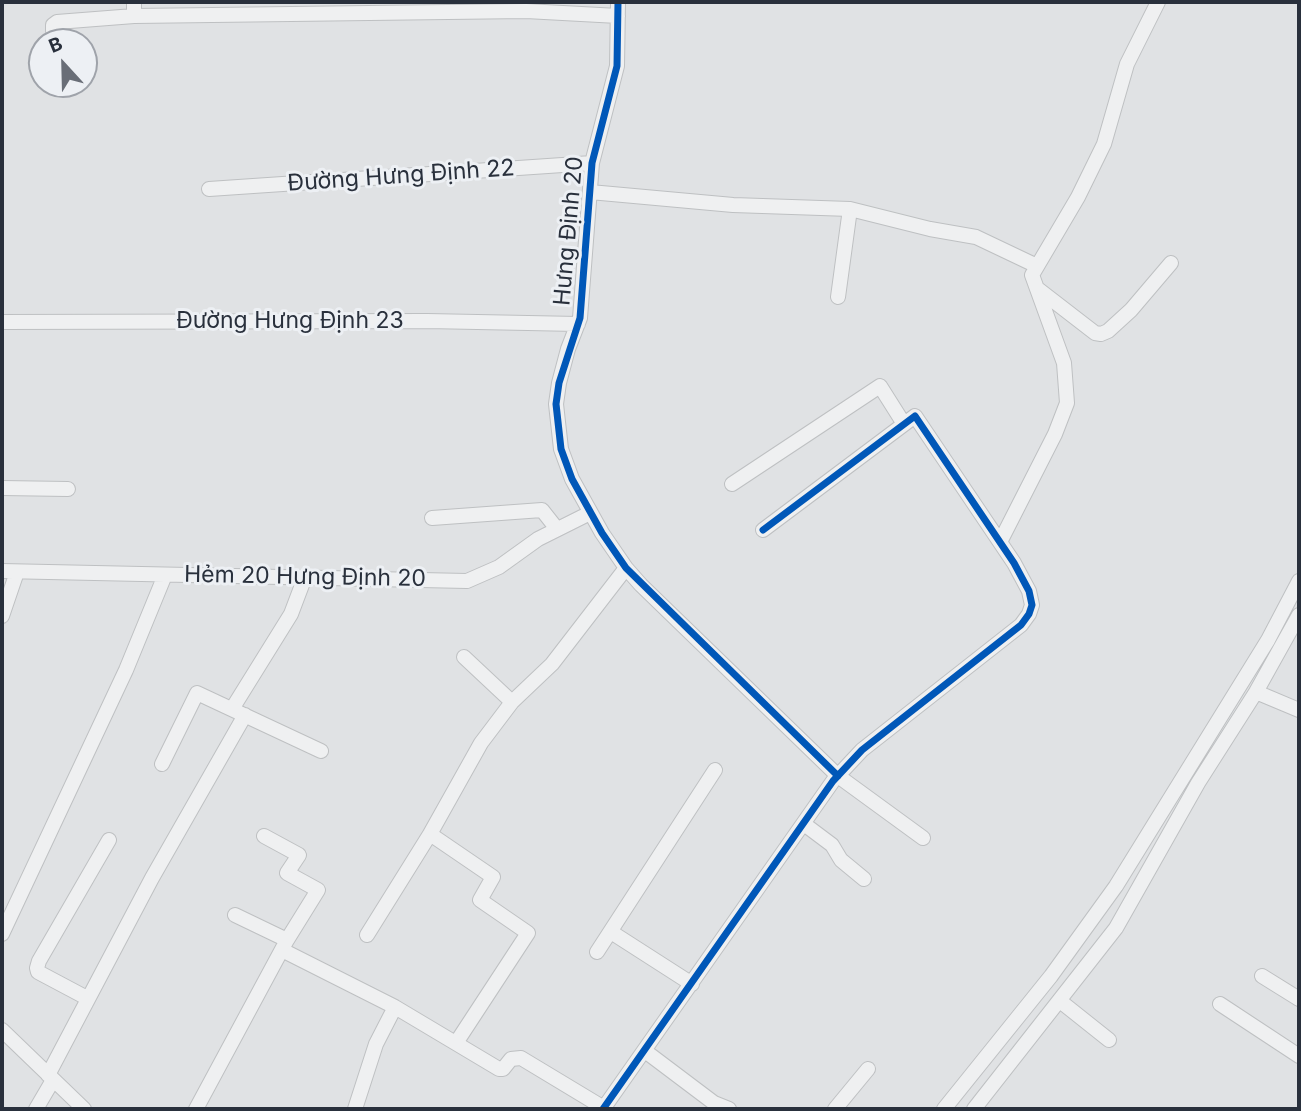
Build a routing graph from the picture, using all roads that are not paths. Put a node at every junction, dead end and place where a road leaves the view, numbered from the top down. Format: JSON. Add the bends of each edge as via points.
{"nodes":[{"id":1,"x":1158,"y":2,"type":"edge"},
{"id":2,"x":349,"y":8,"type":"edge"},
{"id":3,"x":134,"y":9,"type":"edge"},
{"id":4,"x":618,"y":9,"type":"edge"},
{"id":5,"x":53,"y":28,"type":"edge"},
{"id":6,"x":592,"y":163,"type":"junction"},
{"id":7,"x":209,"y":189,"type":"dead end"},
{"id":8,"x":590,"y":192,"type":"junction"},
{"id":9,"x":850,"y":209,"type":"junction"},
{"id":10,"x":1171,"y":263,"type":"dead end"},
{"id":11,"x":1037,"y":267,"type":"junction"},
{"id":12,"x":1037,"y":288,"type":"junction"},
{"id":13,"x":838,"y":298,"type":"dead end"},
{"id":14,"x":2,"y":322,"type":"edge"},
{"id":15,"x":578,"y":324,"type":"junction"},
{"id":16,"x":904,"y":424,"type":"junction"},
{"id":17,"x":732,"y":484,"type":"dead end"},
{"id":18,"x":2,"y":488,"type":"edge"},
{"id":19,"x":68,"y":489,"type":"dead end"},
{"id":20,"x":590,"y":513,"type":"junction"},
{"id":21,"x":432,"y":519,"type":"dead end"},
{"id":22,"x":557,"y":529,"type":"junction"},
{"id":23,"x":763,"y":530,"type":"dead end"},
{"id":24,"x":1000,"y":542,"type":"junction"},
{"id":25,"x":626,"y":569,"type":"junction"},
{"id":26,"x":2,"y":571,"type":"edge"},
{"id":27,"x":18,"y":572,"type":"junction"},
{"id":28,"x":165,"y":575,"type":"junction"},
{"id":29,"x":304,"y":577,"type":"junction"},
{"id":30,"x":1299,"y":581,"type":"edge"},
{"id":31,"x":1299,"y":615,"type":"edge"},
{"id":32,"x":2,"y":616,"type":"edge"},
{"id":33,"x":464,"y":657,"type":"dead end"},
{"id":34,"x":1256,"y":692,"type":"junction"},
{"id":35,"x":512,"y":702,"type":"junction"},
{"id":36,"x":1299,"y":710,"type":"edge"},
{"id":37,"x":239,"y":712,"type":"junction"},
{"id":38,"x":321,"y":751,"type":"dead end"},
{"id":39,"x":162,"y":764,"type":"dead end"},
{"id":40,"x":715,"y":770,"type":"dead end"},
{"id":41,"x":838,"y":776,"type":"junction"},
{"id":42,"x":804,"y":824,"type":"junction"},
{"id":43,"x":430,"y":834,"type":"junction"},
{"id":44,"x":264,"y":836,"type":"dead end"},
{"id":45,"x":923,"y":838,"type":"dead end"},
{"id":46,"x":109,"y":840,"type":"dead end"},
{"id":47,"x":864,"y":879,"type":"dead end"},
{"id":48,"x":235,"y":915,"type":"dead end"},
{"id":49,"x":611,"y":932,"type":"junction"},
{"id":50,"x":2,"y":934,"type":"edge"},
{"id":51,"x":367,"y":935,"type":"dead end"},
{"id":52,"x":285,"y":945,"type":"junction"},
{"id":53,"x":597,"y":952,"type":"dead end"},
{"id":54,"x":1262,"y":976,"type":"dead end"},
{"id":55,"x":692,"y":984,"type":"junction"},
{"id":56,"x":87,"y":998,"type":"junction"},
{"id":57,"x":1299,"y":999,"type":"edge"},
{"id":58,"x":1060,"y":1000,"type":"junction"},
{"id":59,"x":1220,"y":1004,"type":"dead end"},
{"id":60,"x":395,"y":1007,"type":"junction"},
{"id":61,"x":2,"y":1030,"type":"edge"},
{"id":62,"x":1109,"y":1040,"type":"dead end"},
{"id":63,"x":456,"y":1043,"type":"junction"},
{"id":64,"x":645,"y":1051,"type":"junction"},
{"id":65,"x":1299,"y":1056,"type":"edge"},
{"id":66,"x":868,"y":1069,"type":"dead end"},
{"id":67,"x":51,"y":1077,"type":"junction"},
{"id":68,"x":840,"y":1108,"type":"edge"},
{"id":69,"x":36,"y":1109,"type":"edge"},
{"id":70,"x":84,"y":1109,"type":"edge"},
{"id":71,"x":196,"y":1109,"type":"edge"},
{"id":72,"x":355,"y":1109,"type":"edge"},
{"id":73,"x":604,"y":1109,"type":"edge"},
{"id":74,"x":729,"y":1109,"type":"edge"},
{"id":75,"x":944,"y":1109,"type":"edge"},
{"id":76,"x":974,"y":1109,"type":"edge"}],
"edges":[{"from":1,"to":11,"type":"street","via":[[1127,64],[1104,144]]},
{"from":2,"to":3,"type":"street"},
{"from":2,"to":4,"type":"street"},
{"from":3,"to":5,"type":"street","via":[[57,22]]},
{"from":4,"to":6,"type":"street","name":"Hưng Định 20","via":[[617,66]]},
{"from":6,"to":7,"type":"street","name":"Đường Hưng Định 22"},
{"from":6,"to":8,"type":"street","name":"Hưng Định 20"},
{"from":8,"to":9,"type":"street","via":[[733,205]]},
{"from":8,"to":15,"type":"street","name":"Hưng Định 20"},
{"from":9,"to":11,"type":"street","via":[[976,236]]},
{"from":9,"to":13,"type":"street"},
{"from":10,"to":12,"type":"street","via":[[1130,310],[1101,334]]},
{"from":11,"to":12,"type":"street","via":[[1032,275]]},
{"from":12,"to":24,"type":"street","via":[[1064,363],[1067,403]]},
{"from":14,"to":15,"type":"street","name":"Đường Hưng Định 23"},
{"from":15,"to":20,"type":"street","name":"Hưng Định 20","via":[[559,383],[557,425],[572,479]]},
{"from":16,"to":17,"type":"street","via":[[880,386]]},
{"from":16,"to":23,"type":"street"},
{"from":16,"to":24,"type":"street","via":[[915,416]]},
{"from":18,"to":19,"type":"street"},
{"from":20,"to":22,"type":"street","name":"Hẻm 20 Hưng Định 20"},
{"from":20,"to":25,"type":"street","name":"Hưng Định 20"},
{"from":21,"to":22,"type":"street","via":[[542,510]]},
{"from":22,"to":29,"type":"street","name":"Hẻm 20 Hưng Định 20","via":[[499,567],[467,581]]},
{"from":24,"to":41,"type":"street","via":[[1028,591],[1029,614],[863,750]]},
{"from":25,"to":35,"type":"street","via":[[552,664]]},
{"from":25,"to":41,"type":"street","name":"Hưng Định 20"},
{"from":26,"to":27,"type":"street","name":"Hẻm 20 Hưng Định 20"},
{"from":27,"to":28,"type":"street","name":"Hẻm 20 Hưng Định 20"},
{"from":27,"to":32,"type":"street"},
{"from":28,"to":29,"type":"street","name":"Hẻm 20 Hưng Định 20"},
{"from":28,"to":50,"type":"street"},
{"from":29,"to":37,"type":"street","via":[[291,614]]},
{"from":30,"to":75,"type":"street","via":[[1268,640],[1116,886],[1052,976]]},
{"from":31,"to":34,"type":"street"},
{"from":33,"to":35,"type":"street"},
{"from":34,"to":36,"type":"street"},
{"from":34,"to":58,"type":"street","via":[[1116,928]]},
{"from":35,"to":43,"type":"street","via":[[481,743]]},
{"from":37,"to":38,"type":"street"},
{"from":37,"to":39,"type":"street","via":[[197,693]]},
{"from":37,"to":56,"type":"street"},
{"from":40,"to":49,"type":"street"},
{"from":41,"to":42,"type":"street"},
{"from":41,"to":45,"type":"street","name":"Hưng Định 20"},
{"from":42,"to":47,"type":"street"},
{"from":42,"to":55,"type":"street"},
{"from":43,"to":51,"type":"street"},
{"from":43,"to":63,"type":"street","via":[[493,877],[480,900],[528,933]]},
{"from":44,"to":52,"type":"street","via":[[299,855],[288,873],[318,890]]},
{"from":46,"to":56,"type":"street","via":[[37,968]]},
{"from":48,"to":52,"type":"street"},
{"from":49,"to":53,"type":"street"},
{"from":49,"to":55,"type":"street"},
{"from":52,"to":60,"type":"street"},
{"from":52,"to":71,"type":"street"},
{"from":54,"to":57,"type":"street"},
{"from":55,"to":64,"type":"street"},
{"from":56,"to":67,"type":"street"},
{"from":58,"to":62,"type":"street"},
{"from":58,"to":76,"type":"street"},
{"from":59,"to":65,"type":"street"},
{"from":60,"to":63,"type":"street"},
{"from":60,"to":72,"type":"street","via":[[376,1044]]},
{"from":61,"to":67,"type":"street"},
{"from":63,"to":73,"type":"street","via":[[499,1069],[511,1059],[521,1058]]},
{"from":64,"to":73,"type":"street"},
{"from":64,"to":74,"type":"street","via":[[714,1103]]},
{"from":66,"to":68,"type":"street"},
{"from":67,"to":69,"type":"street"},
{"from":67,"to":70,"type":"street"}]}
